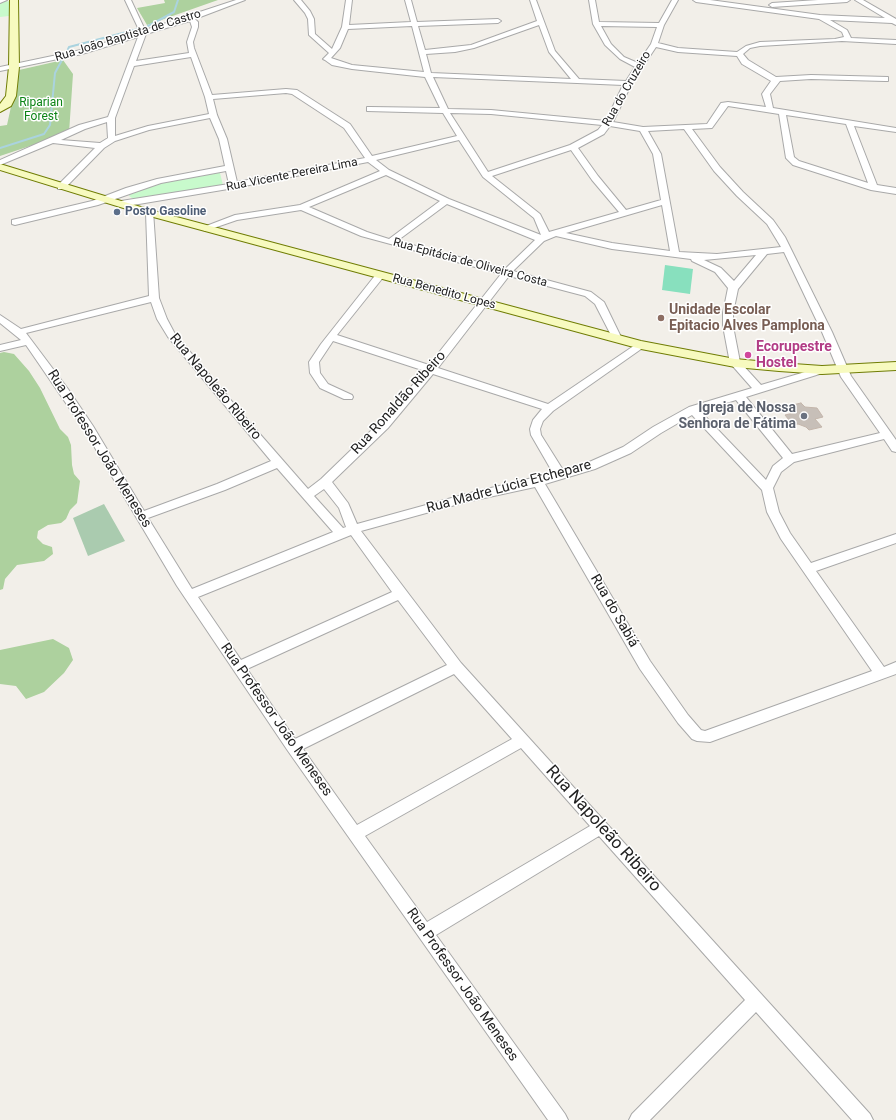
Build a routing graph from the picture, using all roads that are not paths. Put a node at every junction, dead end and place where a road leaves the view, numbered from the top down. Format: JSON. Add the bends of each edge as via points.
{"nodes":[{"id":1,"x":4,"y":0,"type":"edge"},
{"id":2,"x":14,"y":0,"type":"edge"},
{"id":3,"x":128,"y":0,"type":"edge"},
{"id":4,"x":242,"y":0,"type":"edge"},
{"id":5,"x":297,"y":0,"type":"edge"},
{"id":6,"x":349,"y":0,"type":"edge"},
{"id":7,"x":408,"y":0,"type":"edge"},
{"id":8,"x":533,"y":0,"type":"edge"},
{"id":9,"x":592,"y":0,"type":"edge"},
{"id":10,"x":675,"y":0,"type":"edge"},
{"id":11,"x":696,"y":0,"type":"edge"},
{"id":12,"x":847,"y":0,"type":"edge"},
{"id":13,"x":858,"y":0,"type":"edge"},
{"id":14,"x":0,"y":1,"type":"edge"},
{"id":15,"x":748,"y":6,"type":"junction"},
{"id":16,"x":820,"y":16,"type":"junction"},
{"id":17,"x":191,"y":18,"type":"junction"},
{"id":18,"x":498,"y":21,"type":"dead end"},
{"id":19,"x":542,"y":22,"type":"junction"},
{"id":20,"x":895,"y":22,"type":"edge"},
{"id":21,"x":414,"y":24,"type":"junction"},
{"id":22,"x":596,"y":24,"type":"junction"},
{"id":23,"x":661,"y":25,"type":"junction"},
{"id":24,"x":345,"y":27,"type":"junction"},
{"id":25,"x":143,"y":32,"type":"junction"},
{"id":26,"x":844,"y":40,"type":"junction"},
{"id":27,"x":896,"y":42,"type":"edge"},
{"id":28,"x":654,"y":44,"type":"junction"},
{"id":29,"x":421,"y":52,"type":"junction"},
{"id":30,"x":333,"y":53,"type":"junction"},
{"id":31,"x":739,"y":54,"type":"junction"},
{"id":32,"x":193,"y":55,"type":"junction"},
{"id":33,"x":130,"y":64,"type":"junction"},
{"id":34,"x":638,"y":66,"type":"junction"},
{"id":35,"x":14,"y":68,"type":"junction"},
{"id":36,"x":0,"y":69,"type":"edge"},
{"id":37,"x":428,"y":75,"type":"junction"},
{"id":38,"x":885,"y":79,"type":"dead end"},
{"id":39,"x":775,"y":80,"type":"junction"},
{"id":40,"x":577,"y":81,"type":"junction"},
{"id":41,"x":628,"y":83,"type":"junction"},
{"id":42,"x":209,"y":97,"type":"junction"},
{"id":43,"x":370,"y":109,"type":"dead end"},
{"id":44,"x":0,"y":110,"type":"edge"},
{"id":45,"x":770,"y":110,"type":"junction"},
{"id":46,"x":445,"y":111,"type":"junction"},
{"id":47,"x":782,"y":112,"type":"junction"},
{"id":48,"x":213,"y":115,"type":"junction"},
{"id":49,"x":111,"y":118,"type":"junction"},
{"id":50,"x":849,"y":122,"type":"junction"},
{"id":51,"x":608,"y":125,"type":"junction"},
{"id":52,"x":686,"y":127,"type":"junction"},
{"id":53,"x":643,"y":129,"type":"junction"},
{"id":54,"x":896,"y":130,"type":"edge"},
{"id":55,"x":461,"y":137,"type":"junction"},
{"id":56,"x":112,"y":139,"type":"junction"},
{"id":57,"x":52,"y":141,"type":"junction"},
{"id":58,"x":101,"y":146,"type":"junction"},
{"id":59,"x":573,"y":147,"type":"junction"},
{"id":60,"x":370,"y":159,"type":"junction"},
{"id":61,"x":0,"y":163,"type":"edge"},
{"id":62,"x":0,"y":167,"type":"edge"},
{"id":63,"x":228,"y":168,"type":"junction"},
{"id":64,"x":386,"y":172,"type":"junction"},
{"id":65,"x":486,"y":175,"type":"junction"},
{"id":66,"x":234,"y":186,"type":"junction"},
{"id":67,"x":62,"y":187,"type":"junction"},
{"id":68,"x":874,"y":188,"type":"junction"},
{"id":69,"x":896,"y":191,"type":"edge"},
{"id":70,"x":107,"y":200,"type":"junction"},
{"id":71,"x":446,"y":202,"type":"junction"},
{"id":72,"x":665,"y":202,"type":"junction"},
{"id":73,"x":121,"y":204,"type":"junction"},
{"id":74,"x":302,"y":207,"type":"junction"},
{"id":75,"x":624,"y":212,"type":"junction"},
{"id":76,"x":150,"y":213,"type":"junction"},
{"id":77,"x":15,"y":222,"type":"dead end"},
{"id":78,"x":205,"y":228,"type":"junction"},
{"id":79,"x":556,"y":232,"type":"junction"},
{"id":80,"x":543,"y":237,"type":"junction"},
{"id":81,"x":390,"y":242,"type":"junction"},
{"id":82,"x":788,"y":249,"type":"junction"},
{"id":83,"x":675,"y":252,"type":"junction"},
{"id":84,"x":764,"y":252,"type":"junction"},
{"id":85,"x":689,"y":256,"type":"junction"},
{"id":86,"x":717,"y":257,"type":"junction"},
{"id":87,"x":749,"y":269,"type":"junction"},
{"id":88,"x":507,"y":272,"type":"junction"},
{"id":89,"x":380,"y":275,"type":"junction"},
{"id":90,"x":733,"y":288,"type":"junction"},
{"id":91,"x":154,"y":298,"type":"junction"},
{"id":92,"x":484,"y":304,"type":"junction"},
{"id":93,"x":0,"y":318,"type":"edge"},
{"id":94,"x":332,"y":336,"type":"junction"},
{"id":95,"x":24,"y":337,"type":"junction"},
{"id":96,"x":617,"y":339,"type":"junction"},
{"id":97,"x":641,"y":346,"type":"junction"},
{"id":98,"x":0,"y":348,"type":"edge"},
{"id":99,"x":735,"y":363,"type":"junction"},
{"id":100,"x":896,"y":366,"type":"edge"},
{"id":101,"x":842,"y":369,"type":"junction"},
{"id":102,"x":431,"y":370,"type":"junction"},
{"id":103,"x":822,"y":370,"type":"junction"},
{"id":104,"x":758,"y":389,"type":"junction"},
{"id":105,"x":738,"y":395,"type":"junction"},
{"id":106,"x":348,"y":397,"type":"dead end"},
{"id":107,"x":549,"y":408,"type":"junction"},
{"id":108,"x":693,"y":410,"type":"junction"},
{"id":109,"x":892,"y":441,"type":"edge"},
{"id":110,"x":790,"y":459,"type":"junction"},
{"id":111,"x":278,"y":463,"type":"junction"},
{"id":112,"x":560,"y":476,"type":"junction"},
{"id":113,"x":325,"y":482,"type":"junction"},
{"id":114,"x":538,"y":482,"type":"junction"},
{"id":115,"x":767,"y":488,"type":"junction"},
{"id":116,"x":307,"y":495,"type":"junction"},
{"id":117,"x":141,"y":516,"type":"junction"},
{"id":118,"x":347,"y":532,"type":"junction"},
{"id":119,"x":896,"y":538,"type":"edge"},
{"id":120,"x":808,"y":569,"type":"junction"},
{"id":121,"x":399,"y":594,"type":"junction"},
{"id":122,"x":190,"y":595,"type":"junction"},
{"id":123,"x":239,"y":667,"type":"junction"},
{"id":124,"x":456,"y":667,"type":"junction"},
{"id":125,"x":896,"y":668,"type":"edge"},
{"id":126,"x":882,"y":674,"type":"junction"},
{"id":127,"x":523,"y":740,"type":"junction"},
{"id":128,"x":293,"y":747,"type":"junction"},
{"id":129,"x":601,"y":827,"type":"junction"},
{"id":130,"x":356,"y":834,"type":"junction"},
{"id":131,"x":426,"y":932,"type":"junction"},
{"id":132,"x":756,"y":1000,"type":"junction"},
{"id":133,"x":558,"y":1120,"type":"edge"},
{"id":134,"x":638,"y":1120,"type":"edge"},
{"id":135,"x":864,"y":1120,"type":"edge"}],
"edges":[{"from":1,"to":14,"type":"street"},
{"from":2,"to":35,"type":"main road","via":[[10,18]]},
{"from":3,"to":25,"type":"street"},
{"from":4,"to":17,"type":"street","name":"Rua João Baptista de Castro"},
{"from":5,"to":30,"type":"street","via":[[308,12],[312,35]]},
{"from":6,"to":24,"type":"street"},
{"from":7,"to":21,"type":"street"},
{"from":8,"to":19,"type":"street"},
{"from":9,"to":22,"type":"street"},
{"from":10,"to":23,"type":"street","name":"Rua do Cruzeiro"},
{"from":11,"to":15,"type":"street"},
{"from":12,"to":15,"type":"street"},
{"from":13,"to":20,"type":"street"},
{"from":15,"to":16,"type":"street"},
{"from":16,"to":20,"type":"street"},
{"from":16,"to":26,"type":"street","via":[[845,31],[848,36]]},
{"from":17,"to":25,"type":"street","name":"Rua João Baptista de Castro"},
{"from":17,"to":32,"type":"street","via":[[195,22],[190,42]]},
{"from":18,"to":21,"type":"street"},
{"from":19,"to":29,"type":"street","via":[[472,47]]},
{"from":19,"to":40,"type":"street","via":[[553,54]]},
{"from":21,"to":24,"type":"street"},
{"from":21,"to":29,"type":"street"},
{"from":22,"to":23,"type":"street"},
{"from":22,"to":34,"type":"street","via":[[614,52]]},
{"from":23,"to":28,"type":"street","name":"Rua do Cruzeiro"},
{"from":24,"to":30,"type":"street"},
{"from":25,"to":33,"type":"street"},
{"from":25,"to":35,"type":"street","name":"Rua João Baptista de Castro","via":[[82,52]]},
{"from":26,"to":27,"type":"street"},
{"from":26,"to":31,"type":"street","via":[[760,44],[748,47]]},
{"from":28,"to":31,"type":"street","via":[[678,50]]},
{"from":28,"to":34,"type":"street","name":"Rua do Cruzeiro"},
{"from":29,"to":37,"type":"street"},
{"from":30,"to":37,"type":"street","via":[[327,59],[344,65]]},
{"from":31,"to":39,"type":"street","via":[[745,62]]},
{"from":32,"to":33,"type":"street"},
{"from":32,"to":42,"type":"street"},
{"from":33,"to":49,"type":"street"},
{"from":34,"to":41,"type":"street","name":"Rua do Cruzeiro"},
{"from":35,"to":36,"type":"street","name":"Rua João Baptista de Castro"},
{"from":35,"to":44,"type":"main road","via":[[11,96]]},
{"from":37,"to":40,"type":"street"},
{"from":37,"to":46,"type":"street"},
{"from":38,"to":39,"type":"street"},
{"from":39,"to":45,"type":"street","via":[[766,94]]},
{"from":40,"to":41,"type":"street"},
{"from":41,"to":51,"type":"street","name":"Rua do Cruzeiro"},
{"from":42,"to":48,"type":"street"},
{"from":42,"to":60,"type":"street","via":[[294,92],[347,126]]},
{"from":43,"to":46,"type":"street"},
{"from":45,"to":47,"type":"street"},
{"from":45,"to":52,"type":"street","via":[[727,104],[711,125]]},
{"from":46,"to":51,"type":"street","via":[[523,114]]},
{"from":46,"to":55,"type":"street"},
{"from":47,"to":50,"type":"street"},
{"from":47,"to":68,"type":"street","via":[[792,161]]},
{"from":48,"to":56,"type":"street","via":[[148,128]]},
{"from":48,"to":63,"type":"street","via":[[223,139]]},
{"from":49,"to":56,"type":"street"},
{"from":49,"to":57,"type":"street","via":[[82,127]]},
{"from":50,"to":54,"type":"street"},
{"from":50,"to":68,"type":"street"},
{"from":51,"to":53,"type":"street"},
{"from":51,"to":59,"type":"street","name":"Rua do Cruzeiro","via":[[595,136]]},
{"from":52,"to":53,"type":"street"},
{"from":52,"to":82,"type":"street","via":[[717,169],[770,222]]},
{"from":53,"to":72,"type":"street","via":[[657,154]]},
{"from":55,"to":60,"type":"street","name":"Rua Vicente Pereira Lima"},
{"from":55,"to":65,"type":"street"},
{"from":56,"to":58,"type":"street"},
{"from":57,"to":58,"type":"street"},
{"from":57,"to":61,"type":"street"},
{"from":58,"to":67,"type":"street"},
{"from":59,"to":65,"type":"street","name":"Rua do Cruzeiro"},
{"from":59,"to":75,"type":"street"},
{"from":60,"to":64,"type":"street"},
{"from":60,"to":66,"type":"street","name":"Rua Vicente Pereira Lima"},
{"from":62,"to":67,"type":"main road","name":"Rua Benedito Lopes"},
{"from":63,"to":66,"type":"street"},
{"from":63,"to":70,"type":"street","via":[[160,181]]},
{"from":64,"to":71,"type":"street"},
{"from":64,"to":74,"type":"street"},
{"from":65,"to":80,"type":"street","via":[[537,216],[541,222]]},
{"from":66,"to":73,"type":"street","name":"Rua Vicente Pereira Lima"},
{"from":67,"to":70,"type":"main road","name":"Rua Benedito Lopes"},
{"from":68,"to":69,"type":"street"},
{"from":70,"to":73,"type":"main road","name":"Rua Benedito Lopes"},
{"from":70,"to":77,"type":"street"},
{"from":71,"to":80,"type":"street"},
{"from":71,"to":81,"type":"street"},
{"from":72,"to":75,"type":"street"},
{"from":72,"to":83,"type":"street"},
{"from":73,"to":76,"type":"main road","name":"Rua Benedito Lopes"},
{"from":74,"to":78,"type":"street","via":[[231,219]]},
{"from":74,"to":81,"type":"street","name":"Rua Epitácia de Oliveira Costa","via":[[364,234]]},
{"from":75,"to":79,"type":"street"},
{"from":76,"to":78,"type":"main road","name":"Rua Benedito Lopes"},
{"from":76,"to":91,"type":"street","name":"Rua Napoleão Ribeiro"},
{"from":78,"to":89,"type":"main road","name":"Rua Benedito Lopes"},
{"from":79,"to":80,"type":"street"},
{"from":79,"to":83,"type":"street","via":[[612,246]]},
{"from":80,"to":88,"type":"street","name":"Rua Ronaldão Ribeiro"},
{"from":81,"to":88,"type":"street","name":"Rua Epitácia de Oliveira Costa"},
{"from":82,"to":84,"type":"street"},
{"from":82,"to":101,"type":"street"},
{"from":83,"to":85,"type":"street"},
{"from":84,"to":86,"type":"street"},
{"from":84,"to":87,"type":"street"},
{"from":85,"to":86,"type":"street"},
{"from":85,"to":90,"type":"street","via":[[718,270]]},
{"from":86,"to":87,"type":"street","via":[[734,261]]},
{"from":87,"to":90,"type":"street"},
{"from":88,"to":92,"type":"street","name":"Rua Ronaldão Ribeiro"},
{"from":88,"to":96,"type":"street","name":"Rua Epitácia de Oliveira Costa","via":[[594,297],[603,309]]},
{"from":89,"to":92,"type":"main road","name":"Rua Benedito Lopes"},
{"from":89,"to":94,"type":"street"},
{"from":90,"to":99,"type":"street","via":[[728,326]]},
{"from":91,"to":95,"type":"street"},
{"from":91,"to":111,"type":"street","name":"Rua Napoleão Ribeiro","via":[[162,319],[180,347]]},
{"from":92,"to":96,"type":"main road","name":"Rua Benedito Lopes"},
{"from":92,"to":102,"type":"street","name":"Rua Ronaldão Ribeiro"},
{"from":93,"to":95,"type":"street","name":"Rua Professor João Meneses"},
{"from":94,"to":102,"type":"street"},
{"from":94,"to":106,"type":"street","via":[[316,355],[315,373],[324,386]]},
{"from":95,"to":98,"type":"street"},
{"from":95,"to":117,"type":"street","name":"Rua Professor João Meneses","via":[[89,429]]},
{"from":96,"to":97,"type":"main road","name":"Rua Benedito Lopes"},
{"from":97,"to":99,"type":"main road","name":"Rua Benedito Lopes"},
{"from":97,"to":107,"type":"street"},
{"from":99,"to":103,"type":"main road","name":"Rua Benedito Lopes"},
{"from":99,"to":104,"type":"street"},
{"from":100,"to":101,"type":"main road","name":"Rua Benedito Lopes"},
{"from":101,"to":103,"type":"main road","name":"Rua Benedito Lopes"},
{"from":101,"to":109,"type":"street","via":[[854,391]]},
{"from":102,"to":107,"type":"street"},
{"from":102,"to":113,"type":"street","name":"Rua Ronaldão Ribeiro","via":[[384,424]]},
{"from":103,"to":104,"type":"street","name":"Rua Madre Lúcia Etchepare"},
{"from":104,"to":105,"type":"street","name":"Rua Madre Lúcia Etchepare"},
{"from":105,"to":108,"type":"street","name":"Rua Madre Lúcia Etchepare"},
{"from":105,"to":110,"type":"street"},
{"from":107,"to":112,"type":"street","via":[[538,420],[535,429],[540,444]]},
{"from":108,"to":112,"type":"street","name":"Rua Madre Lúcia Etchepare","via":[[610,459]]},
{"from":108,"to":115,"type":"street"},
{"from":109,"to":110,"type":"street"},
{"from":110,"to":115,"type":"street","via":[[777,469]]},
{"from":111,"to":116,"type":"street","name":"Rua Napoleão Ribeiro"},
{"from":111,"to":117,"type":"street"},
{"from":112,"to":114,"type":"street","name":"Rua Madre Lúcia Etchepare"},
{"from":113,"to":116,"type":"street","name":"Rua Ronaldão Ribeiro"},
{"from":113,"to":118,"type":"street","via":[[344,506]]},
{"from":114,"to":118,"type":"street","name":"Rua Madre Lúcia Etchepare","via":[[466,498]]},
{"from":114,"to":126,"type":"street","name":"Rua do Sabiá","via":[[645,665],[697,735],[710,736]]},
{"from":115,"to":120,"type":"street","via":[[777,522]]},
{"from":116,"to":118,"type":"street","name":"Rua Napoleão Ribeiro"},
{"from":117,"to":122,"type":"street","name":"Rua Professor João Meneses"},
{"from":118,"to":121,"type":"street","name":"Rua Napoleão Ribeiro"},
{"from":118,"to":122,"type":"street","name":"Rua Madre Lúcia Etchepare"},
{"from":119,"to":120,"type":"street"},
{"from":120,"to":126,"type":"street"},
{"from":121,"to":123,"type":"street"},
{"from":121,"to":124,"type":"street","name":"Rua Napoleão Ribeiro"},
{"from":122,"to":123,"type":"street","name":"Rua Professor João Meneses"},
{"from":123,"to":128,"type":"street","name":"Rua Professor João Meneses"},
{"from":124,"to":127,"type":"street","name":"Rua Napoleão Ribeiro"},
{"from":124,"to":128,"type":"street"},
{"from":125,"to":126,"type":"street"},
{"from":127,"to":129,"type":"street","name":"Rua Napoleão Ribeiro"},
{"from":127,"to":130,"type":"street"},
{"from":128,"to":130,"type":"street","name":"Rua Professor João Meneses"},
{"from":129,"to":131,"type":"street"},
{"from":129,"to":132,"type":"street","name":"Rua Napoleão Ribeiro"},
{"from":130,"to":131,"type":"street","name":"Rua Professor João Meneses"},
{"from":131,"to":133,"type":"street","name":"Rua Professor João Meneses"},
{"from":132,"to":134,"type":"street"},
{"from":132,"to":135,"type":"street","name":"Rua Napoleão Ribeiro"}]}
